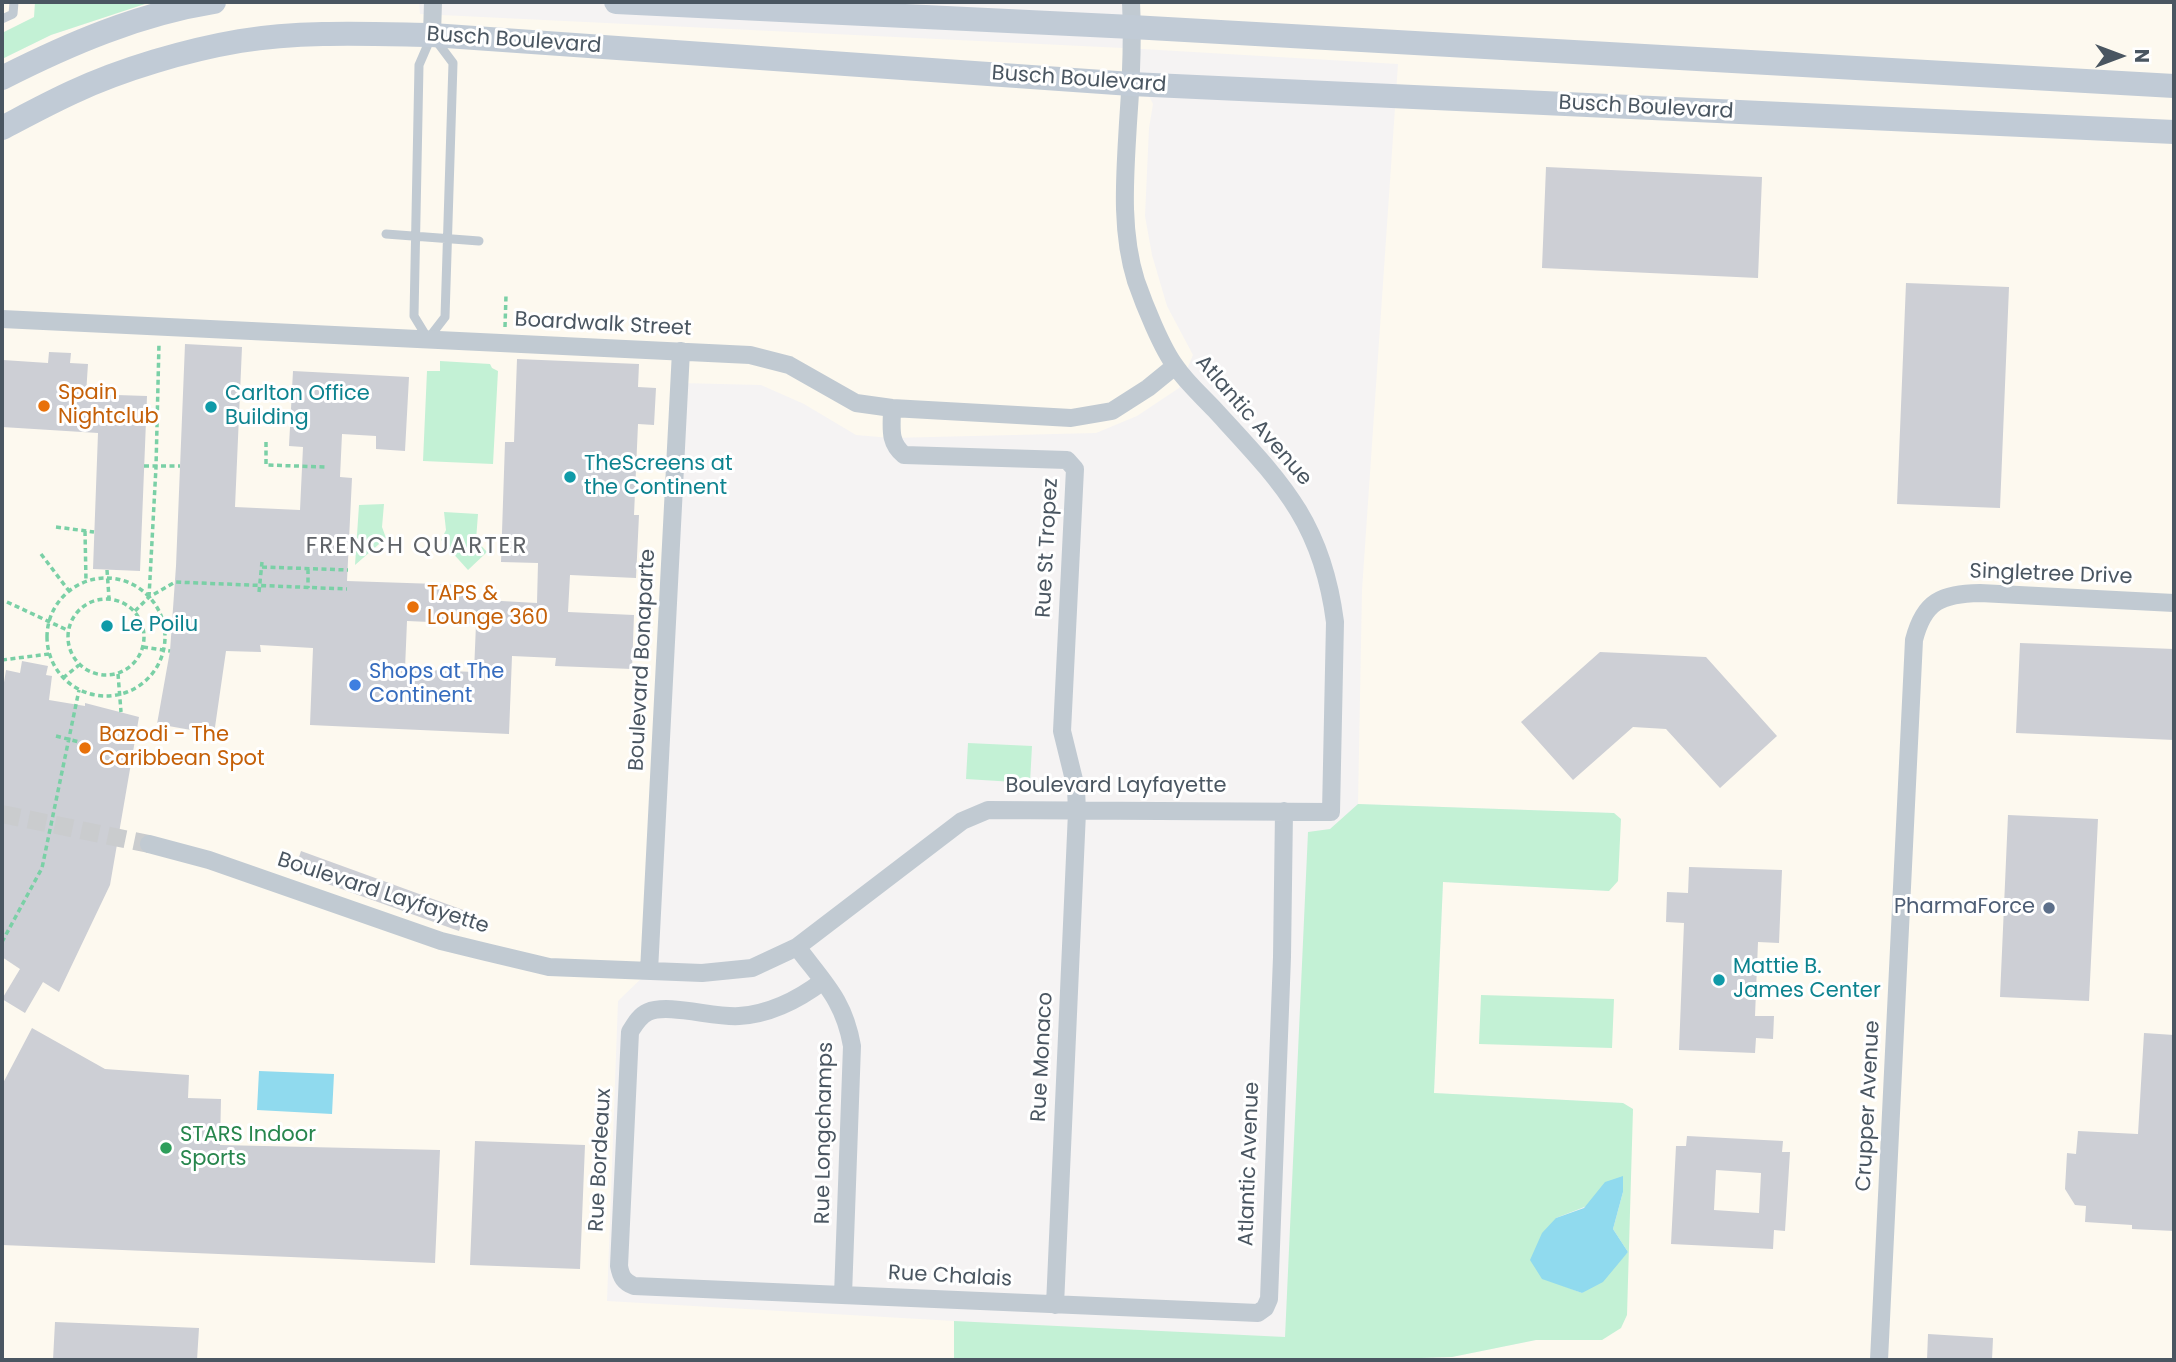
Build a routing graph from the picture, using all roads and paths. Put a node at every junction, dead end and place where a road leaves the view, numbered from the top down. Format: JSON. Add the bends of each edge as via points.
{"nodes":[{"id":1,"x":14,"y":2,"type":"edge"},
{"id":2,"x":214,"y":2,"type":"edge"},
{"id":3,"x":433,"y":2,"type":"edge"},
{"id":4,"x":616,"y":2,"type":"edge"},
{"id":5,"x":1131,"y":2,"type":"edge"},
{"id":6,"x":2,"y":19,"type":"edge"},
{"id":7,"x":1132,"y":27,"type":"junction"},
{"id":8,"x":432,"y":35,"type":"junction"},
{"id":9,"x":2,"y":78,"type":"edge"},
{"id":10,"x":1131,"y":84,"type":"junction"},
{"id":11,"x":2174,"y":86,"type":"edge"},
{"id":12,"x":2,"y":128,"type":"edge"},
{"id":13,"x":2174,"y":132,"type":"edge"},
{"id":14,"x":386,"y":234,"type":"dead end"},
{"id":15,"x":417,"y":236,"type":"junction"},
{"id":16,"x":449,"y":238,"type":"junction"},
{"id":17,"x":479,"y":241,"type":"dead end"},
{"id":18,"x":2,"y":319,"type":"edge"},
{"id":19,"x":160,"y":327,"type":"junction"},
{"id":20,"x":428,"y":339,"type":"junction"},
{"id":21,"x":681,"y":351,"type":"junction"},
{"id":22,"x":1175,"y":366,"type":"junction"},
{"id":23,"x":892,"y":408,"type":"junction"},
{"id":24,"x":266,"y":442,"type":"dead end"},
{"id":25,"x":144,"y":466,"type":"dead end"},
{"id":26,"x":156,"y":467,"type":"junction"},
{"id":27,"x":180,"y":467,"type":"dead end"},
{"id":28,"x":325,"y":467,"type":"dead end"},
{"id":29,"x":57,"y":527,"type":"dead end"},
{"id":30,"x":85,"y":531,"type":"junction"},
{"id":31,"x":94,"y":531,"type":"dead end"},
{"id":32,"x":41,"y":554,"type":"dead end"},
{"id":33,"x":308,"y":569,"type":"junction"},
{"id":34,"x":107,"y":570,"type":"dead end"},
{"id":35,"x":348,"y":570,"type":"dead end"},
{"id":36,"x":108,"y":578,"type":"junction"},
{"id":37,"x":86,"y":581,"type":"junction"},
{"id":38,"x":308,"y":588,"type":"junction"},
{"id":39,"x":260,"y":589,"type":"junction"},
{"id":40,"x":348,"y":589,"type":"dead end"},
{"id":41,"x":69,"y":591,"type":"junction"},
{"id":42,"x":149,"y":597,"type":"junction"},
{"id":43,"x":109,"y":598,"type":"junction"},
{"id":44,"x":8,"y":602,"type":"dead end"},
{"id":45,"x":2174,"y":603,"type":"edge"},
{"id":46,"x":1929,"y":606,"type":"joint"},
{"id":47,"x":135,"y":611,"type":"junction"},
{"id":48,"x":49,"y":622,"type":"junction"},
{"id":49,"x":67,"y":631,"type":"junction"},
{"id":50,"x":143,"y":647,"type":"junction"},
{"id":51,"x":163,"y":650,"type":"junction"},
{"id":52,"x":170,"y":651,"type":"dead end"},
{"id":53,"x":49,"y":654,"type":"junction"},
{"id":54,"x":2,"y":660,"type":"edge"},
{"id":55,"x":79,"y":665,"type":"junction"},
{"id":56,"x":118,"y":674,"type":"junction"},
{"id":57,"x":63,"y":677,"type":"junction"},
{"id":58,"x":79,"y":690,"type":"junction"},
{"id":59,"x":120,"y":694,"type":"junction"},
{"id":60,"x":121,"y":712,"type":"dead end"},
{"id":61,"x":57,"y":737,"type":"dead end"},
{"id":62,"x":67,"y":739,"type":"junction"},
{"id":63,"x":79,"y":742,"type":"dead end"},
{"id":64,"x":1332,"y":790,"type":"joint"},
{"id":65,"x":1284,"y":811,"type":"junction"},
{"id":66,"x":1077,"y":812,"type":"junction"},
{"id":67,"x":149,"y":844,"type":"tunnel mouth"},
{"id":68,"x":2,"y":942,"type":"edge"},
{"id":69,"x":797,"y":947,"type":"junction"},
{"id":70,"x":649,"y":971,"type":"junction"},
{"id":71,"x":823,"y":981,"type":"junction"},
{"id":72,"x":843,"y":1295,"type":"junction"},
{"id":73,"x":1055,"y":1305,"type":"junction"},
{"id":74,"x":1879,"y":1360,"type":"edge"}],
"edges":[{"from":1,"to":6,"type":"lane","via":[[13,14]]},
{"from":2,"to":9,"type":"main road","via":[[79,41]]},
{"from":3,"to":8,"type":"street"},
{"from":4,"to":7,"type":"main road"},
{"from":5,"to":7,"type":"street","name":"Atlantic Avenue"},
{"from":7,"to":10,"type":"street","name":"Atlantic Avenue"},
{"from":7,"to":11,"type":"main road"},
{"from":8,"to":10,"type":"main road","name":"Busch Boulevard"},
{"from":8,"to":12,"type":"main road","name":"Busch Boulevard","via":[[304,35],[240,41],[108,78]]},
{"from":8,"to":15,"type":"lane","via":[[419,65]]},
{"from":8,"to":16,"type":"lane","via":[[453,64]]},
{"from":10,"to":13,"type":"main road","name":"Busch Boulevard"},
{"from":10,"to":22,"type":"street","name":"Atlantic Avenue","via":[[1127,240],[1136,281]]},
{"from":14,"to":15,"type":"lane"},
{"from":15,"to":16,"type":"lane"},
{"from":15,"to":20,"type":"lane","via":[[414,316]]},
{"from":16,"to":17,"type":"lane"},
{"from":16,"to":20,"type":"lane","via":[[445,317]]},
{"from":18,"to":19,"type":"street","name":"Boardwalk Street"},
{"from":19,"to":20,"type":"street","name":"Boardwalk Street"},
{"from":19,"to":26,"type":"path"},
{"from":20,"to":21,"type":"street","name":"Boardwalk Street"},
{"from":21,"to":23,"type":"street","name":"Boardwalk Street","via":[[750,355],[789,365],[856,403]]},
{"from":21,"to":70,"type":"street","name":"Boulevard Bonaparte"},
{"from":22,"to":23,"type":"street","name":"Boardwalk Street","via":[[1112,411],[1071,418]]},
{"from":22,"to":64,"type":"street","name":"Atlantic Avenue","via":[[1279,481],[1320,552],[1335,622]]},
{"from":23,"to":66,"type":"street","name":"Rue St Tropez","via":[[891,438],[904,455],[1067,460],[1075,469],[1062,731]]},
{"from":24,"to":28,"type":"path","via":[[266,465]]},
{"from":25,"to":26,"type":"path"},
{"from":26,"to":27,"type":"path"},
{"from":26,"to":42,"type":"path"},
{"from":29,"to":30,"type":"path"},
{"from":30,"to":31,"type":"path"},
{"from":30,"to":37,"type":"path"},
{"from":32,"to":41,"type":"path"},
{"from":33,"to":35,"type":"path"},
{"from":33,"to":38,"type":"path"},
{"from":33,"to":39,"type":"path","via":[[262,565]]},
{"from":34,"to":36,"type":"path"},
{"from":36,"to":37,"type":"path"},
{"from":36,"to":42,"type":"path","via":[[123,580]]},
{"from":36,"to":43,"type":"path"},
{"from":37,"to":41,"type":"path"},
{"from":38,"to":39,"type":"path"},
{"from":38,"to":40,"type":"path"},
{"from":39,"to":42,"type":"path","via":[[175,582]]},
{"from":41,"to":48,"type":"path"},
{"from":42,"to":47,"type":"path"},
{"from":42,"to":51,"type":"path","via":[[160,613]]},
{"from":43,"to":47,"type":"path"},
{"from":43,"to":49,"type":"path","via":[[83,606]]},
{"from":44,"to":48,"type":"path"},
{"from":45,"to":46,"type":"street","name":"Singletree Drive","via":[[1980,593],[1953,594]]},
{"from":46,"to":74,"type":"street","name":"Crupper Avenue","via":[[1918,622],[1914,640]]},
{"from":47,"to":50,"type":"path","via":[[144,634]]},
{"from":48,"to":49,"type":"path"},
{"from":48,"to":53,"type":"path"},
{"from":49,"to":55,"type":"path","via":[[71,655]]},
{"from":50,"to":51,"type":"path"},
{"from":50,"to":56,"type":"path","via":[[129,668]]},
{"from":51,"to":52,"type":"path"},
{"from":51,"to":59,"type":"path","via":[[154,671],[140,686]]},
{"from":53,"to":54,"type":"path"},
{"from":53,"to":57,"type":"path"},
{"from":55,"to":56,"type":"path","via":[[104,676]]},
{"from":55,"to":57,"type":"path"},
{"from":56,"to":59,"type":"path"},
{"from":57,"to":58,"type":"path"},
{"from":58,"to":59,"type":"path","via":[[100,696]]},
{"from":58,"to":62,"type":"path"},
{"from":59,"to":60,"type":"path"},
{"from":61,"to":62,"type":"path"},
{"from":62,"to":63,"type":"path"},
{"from":62,"to":68,"type":"path","via":[[42,868]]},
{"from":64,"to":65,"type":"street","name":"Boulevard Layfayette","via":[[1331,812]]},
{"from":65,"to":66,"type":"street","name":"Boulevard Layfayette"},
{"from":65,"to":73,"type":"street","name":"Atlantic Avenue","via":[[1269,1299],[1265,1308],[1248,1314]]},
{"from":66,"to":69,"type":"street","name":"Boulevard Layfayette","via":[[988,810],[962,821]]},
{"from":66,"to":73,"type":"street","name":"Rue Monaco"},
{"from":67,"to":70,"type":"street","name":"Boulevard Layfayette","via":[[209,860],[441,942],[550,967]]},
{"from":69,"to":70,"type":"street","name":"Boulevard Layfayette","via":[[752,968],[702,973]]},
{"from":69,"to":71,"type":"street","name":"Rue Longchamps"},
{"from":71,"to":72,"type":"street","name":"Rue Longchamps","via":[[839,1002],[852,1046]]},
{"from":71,"to":72,"type":"street","name":"Rue Bordeaux","via":[[775,1009],[739,1016],[661,1010],[637,1020],[630,1032],[619,1266],[620,1275],[634,1286]]},
{"from":72,"to":73,"type":"street","name":"Rue Chalais"}]}
